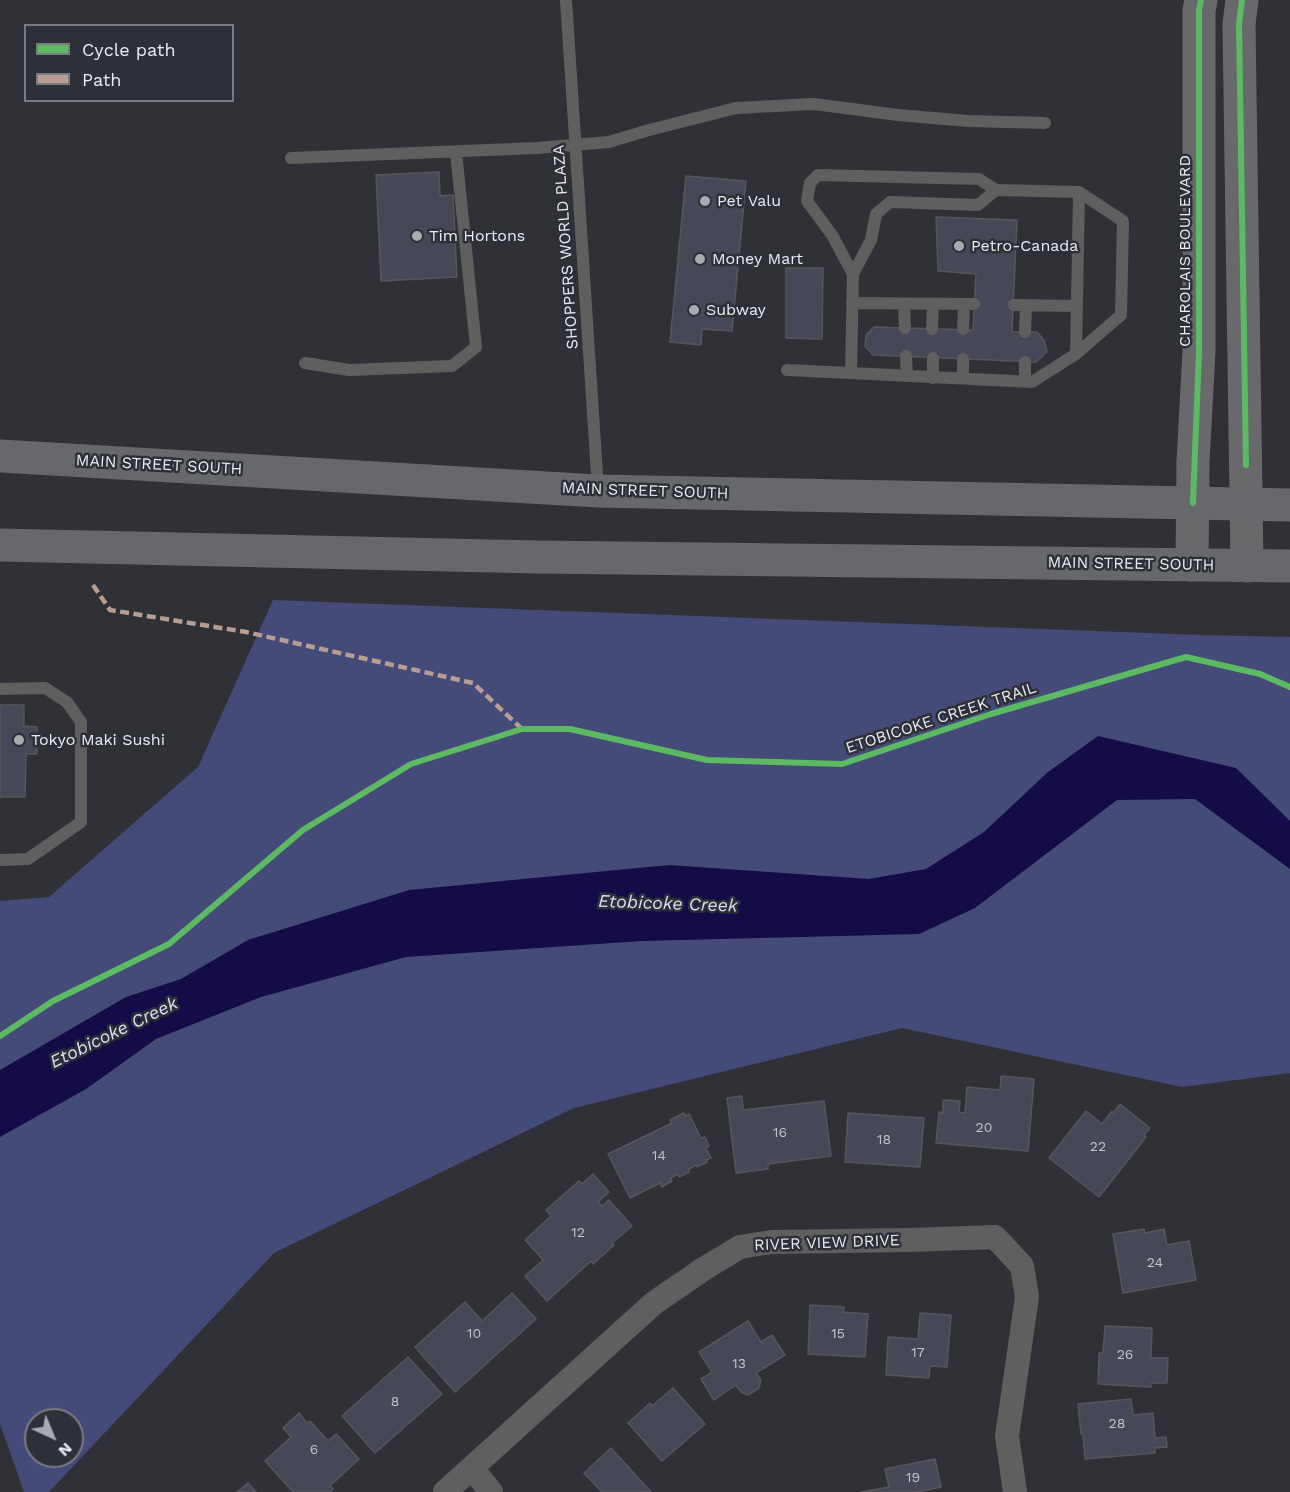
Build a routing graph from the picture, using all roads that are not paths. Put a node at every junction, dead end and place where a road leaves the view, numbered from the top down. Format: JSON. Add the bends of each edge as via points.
{"nodes":[{"id":1,"x":566,"y":0,"type":"edge"},
{"id":2,"x":1202,"y":0,"type":"edge"},
{"id":3,"x":1242,"y":0,"type":"edge"},
{"id":4,"x":1045,"y":123,"type":"dead end"},
{"id":5,"x":575,"y":145,"type":"junction"},
{"id":6,"x":456,"y":152,"type":"junction"},
{"id":7,"x":291,"y":158,"type":"dead end"},
{"id":8,"x":996,"y":190,"type":"junction"},
{"id":9,"x":1079,"y":192,"type":"junction"},
{"id":10,"x":853,"y":274,"type":"junction"},
{"id":11,"x":852,"y":303,"type":"junction"},
{"id":12,"x":904,"y":304,"type":"junction"},
{"id":13,"x":933,"y":304,"type":"junction"},
{"id":14,"x":1077,"y":306,"type":"junction"},
{"id":15,"x":905,"y":328,"type":"dead end"},
{"id":16,"x":932,"y":329,"type":"dead end"},
{"id":17,"x":963,"y":329,"type":"dead end"},
{"id":18,"x":1025,"y":332,"type":"dead end"},
{"id":19,"x":1076,"y":354,"type":"junction"},
{"id":20,"x":906,"y":356,"type":"dead end"},
{"id":21,"x":933,"y":358,"type":"dead end"},
{"id":22,"x":963,"y":359,"type":"dead end"},
{"id":23,"x":1025,"y":362,"type":"dead end"},
{"id":24,"x":304,"y":363,"type":"dead end"},
{"id":25,"x":787,"y":370,"type":"dead end"},
{"id":26,"x":852,"y":373,"type":"junction"},
{"id":27,"x":907,"y":376,"type":"junction"},
{"id":28,"x":933,"y":378,"type":"junction"},
{"id":29,"x":963,"y":378,"type":"junction"},
{"id":30,"x":1025,"y":381,"type":"junction"},
{"id":31,"x":0,"y":456,"type":"edge"},
{"id":32,"x":598,"y":491,"type":"junction"},
{"id":33,"x":1192,"y":503,"type":"junction"},
{"id":34,"x":1246,"y":504,"type":"junction"},
{"id":35,"x":1290,"y":505,"type":"edge"},
{"id":36,"x":0,"y":545,"type":"edge"},
{"id":37,"x":1192,"y":565,"type":"junction"},
{"id":38,"x":1247,"y":566,"type":"junction"},
{"id":39,"x":1290,"y":566,"type":"edge"},
{"id":40,"x":0,"y":689,"type":"edge"},
{"id":41,"x":0,"y":860,"type":"edge"},
{"id":42,"x":472,"y":1468,"type":"junction"},
{"id":43,"x":445,"y":1492,"type":"edge"},
{"id":44,"x":491,"y":1492,"type":"edge"},
{"id":45,"x":1015,"y":1492,"type":"edge"}],
"edges":[{"from":1,"to":5,"type":"lane","name":"SHOPPERS WORLD PLAZA"},
{"from":2,"to":33,"type":"street","name":"CHAROLAIS BOULEVARD","via":[[1199,351]]},
{"from":3,"to":34,"type":"street","via":[[1239,24]]},
{"from":4,"to":5,"type":"lane","via":[[968,121],[813,104],[736,108],[609,142]]},
{"from":5,"to":6,"type":"lane"},
{"from":5,"to":32,"type":"lane","name":"SHOPPERS WORLD PLAZA"},
{"from":6,"to":7,"type":"lane"},
{"from":6,"to":24,"type":"lane","via":[[476,347],[452,366],[349,370]]},
{"from":8,"to":9,"type":"lane"},
{"from":8,"to":10,"type":"lane","via":[[978,204],[890,202],[876,214],[871,240]]},
{"from":8,"to":10,"type":"lane","via":[[979,180],[818,175],[810,183],[807,201],[832,235]]},
{"from":9,"to":14,"type":"lane"},
{"from":9,"to":19,"type":"lane","via":[[1123,221],[1123,244],[1121,315]]},
{"from":10,"to":11,"type":"lane"},
{"from":11,"to":12,"type":"lane"},
{"from":11,"to":26,"type":"lane"},
{"from":12,"to":13,"type":"lane"},
{"from":12,"to":15,"type":"lane"},
{"from":13,"to":16,"type":"lane"},
{"from":13,"to":17,"type":"lane","via":[[969,304]]},
{"from":14,"to":18,"type":"lane","via":[[1020,305]]},
{"from":14,"to":19,"type":"lane"},
{"from":19,"to":30,"type":"lane","via":[[1032,382]]},
{"from":20,"to":27,"type":"lane"},
{"from":21,"to":28,"type":"lane"},
{"from":22,"to":29,"type":"lane"},
{"from":23,"to":30,"type":"lane"},
{"from":25,"to":26,"type":"lane"},
{"from":26,"to":27,"type":"lane"},
{"from":27,"to":28,"type":"lane"},
{"from":28,"to":29,"type":"lane"},
{"from":29,"to":30,"type":"lane"},
{"from":31,"to":32,"type":"main road","name":"MAIN STREET SOUTH"},
{"from":32,"to":33,"type":"main road","name":"MAIN STREET SOUTH"},
{"from":33,"to":34,"type":"main road","name":"MAIN STREET SOUTH"},
{"from":33,"to":37,"type":"street","name":"CHAROLAIS BOULEVARD"},
{"from":34,"to":35,"type":"main road","name":"MAIN STREET SOUTH"},
{"from":34,"to":38,"type":"street"},
{"from":36,"to":37,"type":"main road","name":"MAIN STREET SOUTH"},
{"from":37,"to":38,"type":"main road","name":"MAIN STREET SOUTH"},
{"from":38,"to":39,"type":"main road","name":"MAIN STREET SOUTH"},
{"from":40,"to":41,"type":"lane","via":[[45,688],[67,702],[81,722],[81,822],[28,859]]},
{"from":42,"to":43,"type":"street","name":"RIVER VIEW DRIVE"},
{"from":42,"to":44,"type":"street"},
{"from":42,"to":45,"type":"street","name":"RIVER VIEW DRIVE","via":[[654,1303],[740,1247],[771,1242],[995,1237],[1022,1266],[1027,1297],[1007,1436]]}]}
